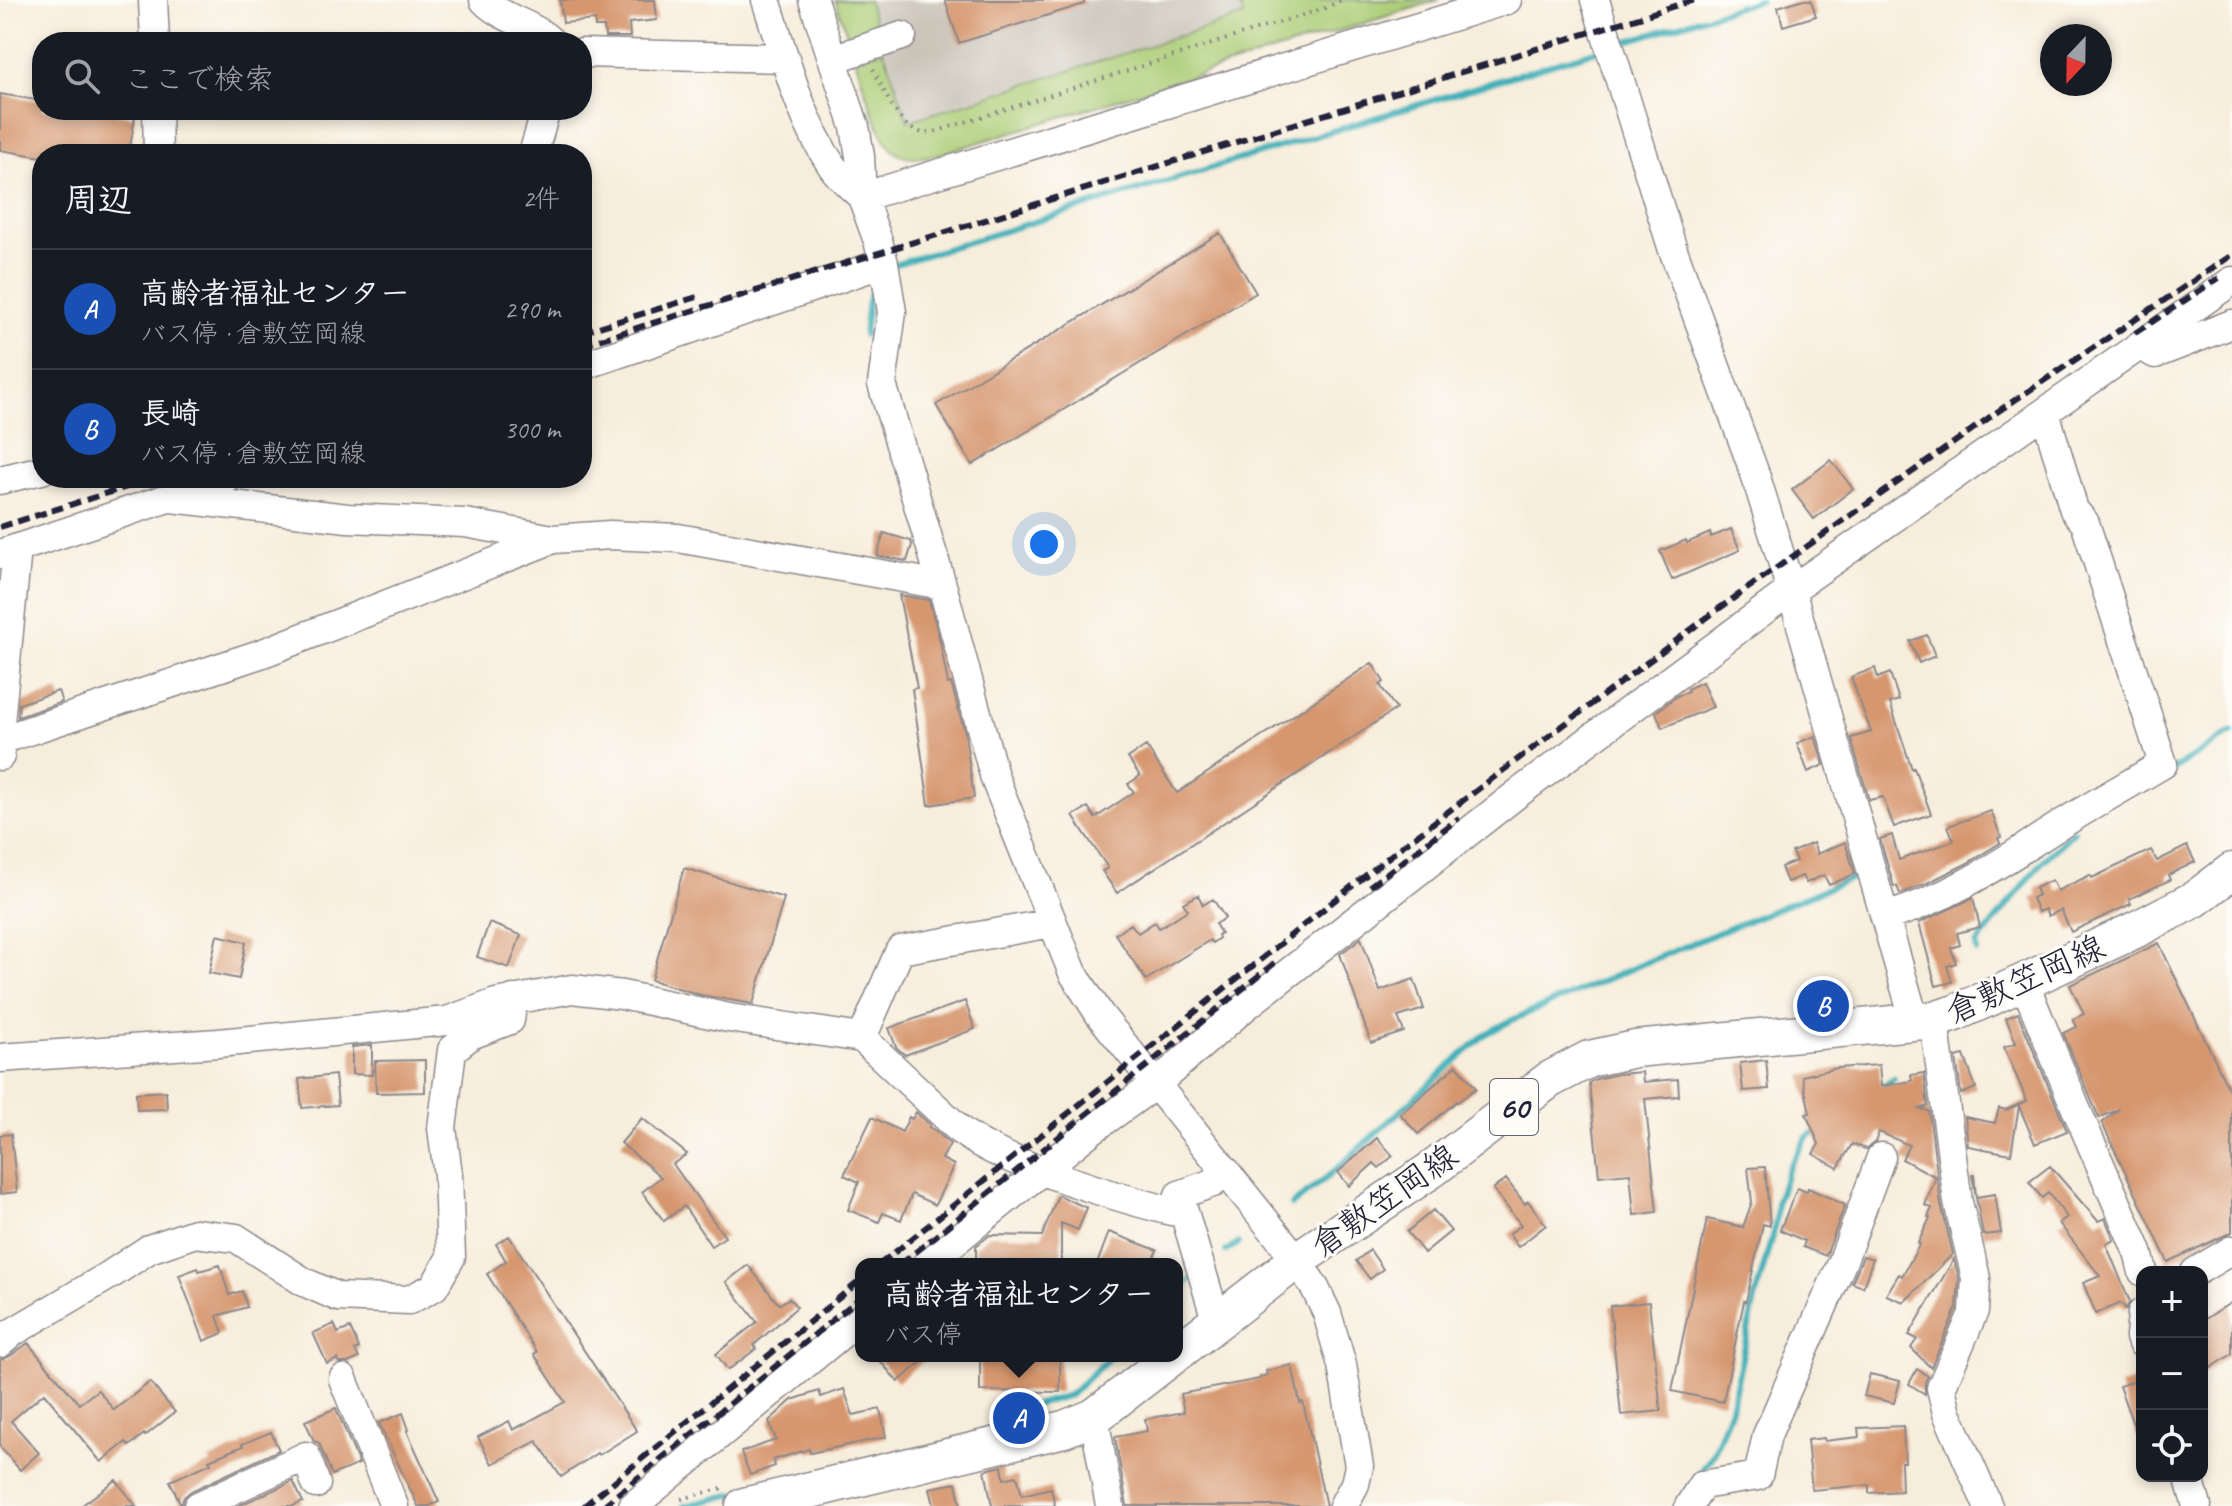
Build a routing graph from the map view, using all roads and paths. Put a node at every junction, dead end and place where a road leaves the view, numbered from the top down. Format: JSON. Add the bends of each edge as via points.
{"nodes":[{"id":1,"x":153,"y":0,"type":"edge"},
{"id":2,"x":484,"y":0,"type":"edge"},
{"id":3,"x":766,"y":0,"type":"edge"},
{"id":4,"x":813,"y":0,"type":"edge"},
{"id":5,"x":1342,"y":0,"type":"edge"},
{"id":6,"x":1507,"y":0,"type":"edge"},
{"id":7,"x":1595,"y":0,"type":"edge"},
{"id":8,"x":155,"y":32,"type":"edge"},
{"id":9,"x":542,"y":32,"type":"edge"},
{"id":10,"x":902,"y":36,"type":"dead end"},
{"id":11,"x":863,"y":49,"type":"junction"},
{"id":12,"x":592,"y":53,"type":"edge"},
{"id":13,"x":785,"y":58,"type":"junction"},
{"id":14,"x":833,"y":59,"type":"junction"},
{"id":15,"x":157,"y":120,"type":"edge"},
{"id":16,"x":543,"y":120,"type":"edge"},
{"id":17,"x":158,"y":144,"type":"edge"},
{"id":18,"x":536,"y":144,"type":"edge"},
{"id":19,"x":862,"y":197,"type":"junction"},
{"id":20,"x":884,"y":263,"type":"junction"},
{"id":21,"x":2232,"y":281,"type":"edge"},
{"id":22,"x":2232,"y":324,"type":"edge"},
{"id":23,"x":2140,"y":345,"type":"junction"},
{"id":24,"x":592,"y":363,"type":"edge"},
{"id":25,"x":2045,"y":412,"type":"junction"},
{"id":26,"x":32,"y":472,"type":"edge"},
{"id":27,"x":0,"y":480,"type":"edge"},
{"id":28,"x":200,"y":488,"type":"edge"},
{"id":29,"x":171,"y":498,"type":"junction"},
{"id":30,"x":553,"y":539,"type":"junction"},
{"id":31,"x":8,"y":551,"type":"edge"},
{"id":32,"x":942,"y":585,"type":"junction"},
{"id":33,"x":1791,"y":590,"type":"junction"},
{"id":34,"x":1,"y":748,"type":"edge"},
{"id":35,"x":2232,"y":871,"type":"edge"},
{"id":36,"x":1885,"y":917,"type":"junction"},
{"id":37,"x":1052,"y":923,"type":"junction"},
{"id":38,"x":2024,"y":982,"type":"junction"},
{"id":39,"x":513,"y":999,"type":"junction"},
{"id":40,"x":1925,"y":1021,"type":"junction"},
{"id":41,"x":862,"y":1038,"type":"junction"},
{"id":42,"x":0,"y":1058,"type":"edge"},
{"id":43,"x":1156,"y":1084,"type":"junction"},
{"id":44,"x":1881,"y":1157,"type":"dead end"},
{"id":45,"x":1041,"y":1170,"type":"junction"},
{"id":46,"x":1226,"y":1171,"type":"junction"},
{"id":47,"x":1184,"y":1212,"type":"junction"},
{"id":48,"x":2232,"y":1250,"type":"edge"},
{"id":49,"x":934,"y":1258,"type":"edge"},
{"id":50,"x":1297,"y":1260,"type":"junction"},
{"id":51,"x":2142,"y":1266,"type":"edge"},
{"id":52,"x":2205,"y":1266,"type":"edge"},
{"id":53,"x":855,"y":1323,"type":"edge"},
{"id":54,"x":1217,"y":1323,"type":"junction"},
{"id":55,"x":0,"y":1343,"type":"edge"},
{"id":56,"x":1183,"y":1349,"type":"edge"},
{"id":57,"x":1166,"y":1362,"type":"edge"},
{"id":58,"x":343,"y":1379,"type":"dead end"},
{"id":59,"x":1094,"y":1417,"type":"junction"},
{"id":60,"x":2190,"y":1482,"type":"edge"},
{"id":61,"x":316,"y":1484,"type":"dead end"},
{"id":62,"x":198,"y":1506,"type":"edge"},
{"id":63,"x":394,"y":1506,"type":"edge"},
{"id":64,"x":633,"y":1506,"type":"edge"},
{"id":65,"x":744,"y":1506,"type":"edge"},
{"id":66,"x":1110,"y":1506,"type":"edge"},
{"id":67,"x":1343,"y":1506,"type":"edge"},
{"id":68,"x":1689,"y":1506,"type":"edge"},
{"id":69,"x":1988,"y":1506,"type":"edge"},
{"id":70,"x":2197,"y":1506,"type":"edge"}],
"edges":[{"from":1,"to":8,"type":"street"},
{"from":2,"to":9,"type":"street","via":[[504,16]]},
{"from":3,"to":13,"type":"street"},
{"from":4,"to":14,"type":"street"},
{"from":5,"to":11,"type":"path","via":[[934,132],[919,132],[901,121]]},
{"from":6,"to":19,"type":"street"},
{"from":7,"to":33,"type":"street","via":[[1672,247],[1755,474]]},
{"from":10,"to":11,"type":"street"},
{"from":11,"to":14,"type":"street"},
{"from":12,"to":13,"type":"street"},
{"from":13,"to":19,"type":"street","via":[[822,149]]},
{"from":14,"to":19,"type":"street","via":[[855,127]]},
{"from":15,"to":17,"type":"street"},
{"from":16,"to":18,"type":"street"},
{"from":19,"to":20,"type":"street"},
{"from":20,"to":24,"type":"street"},
{"from":20,"to":32,"type":"street","via":[[892,312],[882,384]]},
{"from":21,"to":23,"type":"street"},
{"from":22,"to":23,"type":"street","via":[[2155,354]]},
{"from":23,"to":25,"type":"street"},
{"from":25,"to":33,"type":"street"},
{"from":25,"to":36,"type":"street","via":[[2163,764],[1985,874]]},
{"from":26,"to":27,"type":"street"},
{"from":28,"to":29,"type":"street"},
{"from":29,"to":30,"type":"street","via":[[348,518],[465,523]]},
{"from":29,"to":31,"type":"street"},
{"from":30,"to":32,"type":"street","via":[[678,538]]},
{"from":30,"to":34,"type":"street"},
{"from":31,"to":34,"type":"street"},
{"from":32,"to":37,"type":"street","via":[[995,779]]},
{"from":33,"to":36,"type":"street"},
{"from":33,"to":43,"type":"street","via":[[1504,804],[1246,1006]]},
{"from":35,"to":38,"type":"main road","name":"倉敷笠岡線","number":"60","via":[[2195,899]]},
{"from":36,"to":40,"type":"street"},
{"from":37,"to":41,"type":"street","via":[[900,950]]},
{"from":37,"to":43,"type":"street","via":[[1073,973],[1100,1015]]},
{"from":38,"to":40,"type":"main road","name":"倉敷笠岡線","number":"60"},
{"from":38,"to":51,"type":"street"},
{"from":39,"to":41,"type":"street","via":[[572,989]]},
{"from":39,"to":42,"type":"street","via":[[447,1021]]},
{"from":39,"to":55,"type":"street","via":[[510,1020],[471,1035],[452,1050],[442,1128],[451,1257],[434,1287],[409,1300],[338,1297],[304,1282],[236,1238],[195,1233],[149,1249]]},
{"from":40,"to":50,"type":"main road","name":"倉敷笠岡線","number":"60","via":[[1635,1049],[1589,1059],[1549,1080],[1434,1168]]},
{"from":40,"to":69,"type":"street","via":[[1976,1278],[1974,1311],[1941,1388]]},
{"from":41,"to":45,"type":"street","via":[[961,1131],[995,1153]]},
{"from":43,"to":45,"type":"street"},
{"from":43,"to":46,"type":"street"},
{"from":44,"to":68,"type":"street","via":[[1842,1263],[1767,1435],[1758,1476],[1702,1485]]},
{"from":45,"to":47,"type":"street","via":[[1124,1199]]},
{"from":45,"to":49,"type":"street"},
{"from":46,"to":47,"type":"street","via":[[1213,1183],[1179,1195]]},
{"from":46,"to":50,"type":"street"},
{"from":47,"to":54,"type":"street"},
{"from":48,"to":52,"type":"street"},
{"from":50,"to":54,"type":"main road","name":"倉敷笠岡線","number":"60"},
{"from":50,"to":67,"type":"street","via":[[1327,1313],[1350,1401],[1359,1466]]},
{"from":53,"to":64,"type":"street"},
{"from":54,"to":56,"type":"main road","name":"倉敷笠岡線","number":"60"},
{"from":57,"to":59,"type":"main road","name":"倉敷笠岡線","number":"60"},
{"from":58,"to":63,"type":"street"},
{"from":59,"to":65,"type":"main road","name":"倉敷笠岡線","number":"60","via":[[1064,1429]]},
{"from":59,"to":66,"type":"street"},
{"from":60,"to":70,"type":"street"},
{"from":61,"to":62,"type":"street","via":[[306,1456]]}]}
